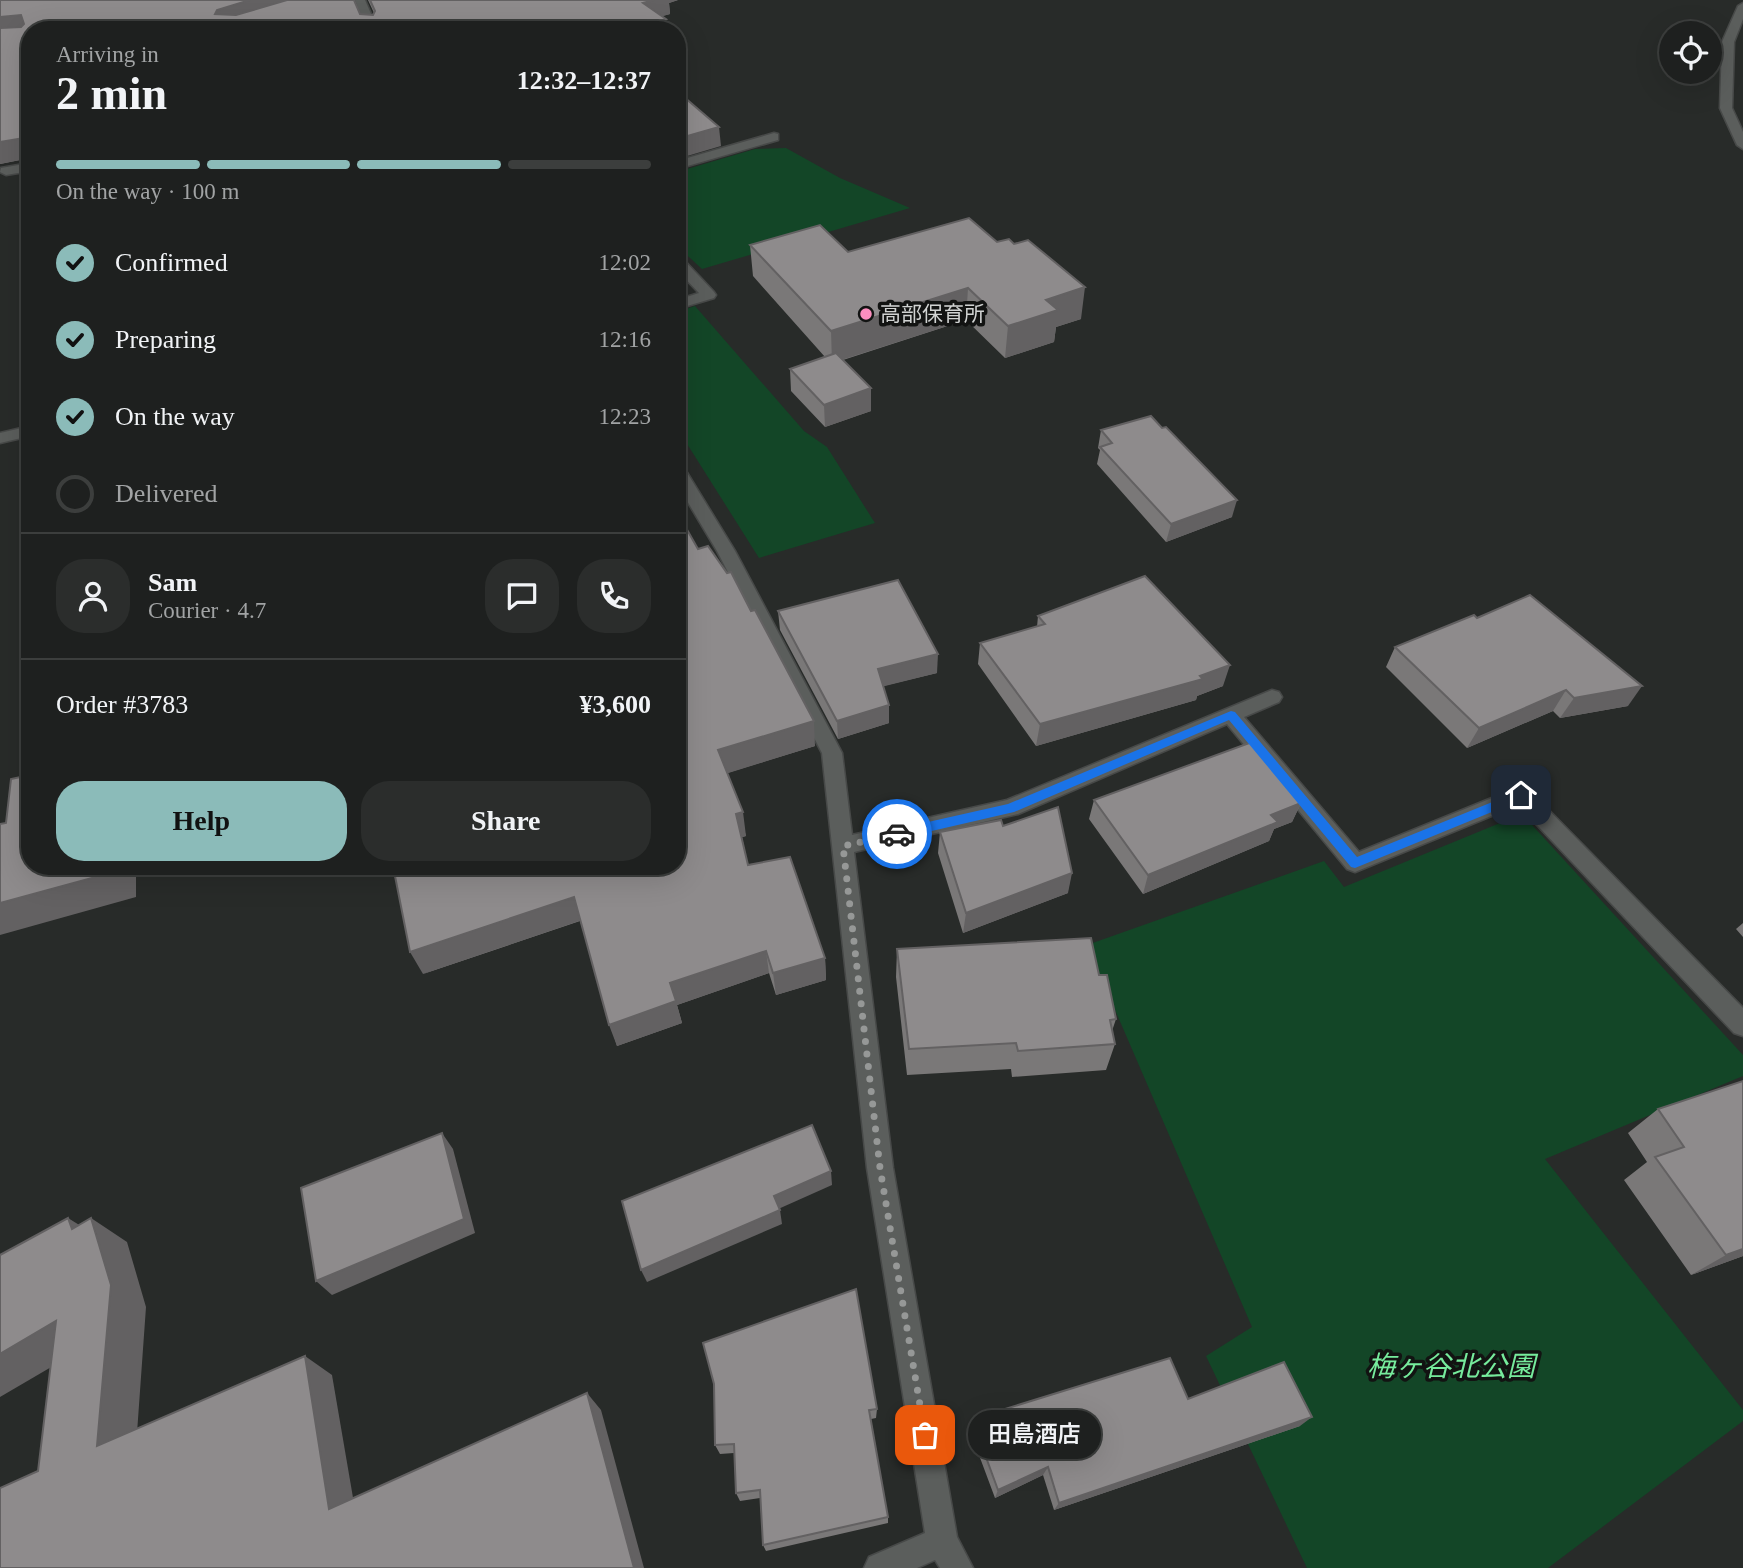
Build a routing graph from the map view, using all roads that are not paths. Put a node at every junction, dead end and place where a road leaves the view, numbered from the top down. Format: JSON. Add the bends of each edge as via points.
{"nodes":[{"id":1,"x":359,"y":0,"type":"edge"},
{"id":2,"x":1743,"y":6,"type":"edge"},
{"id":3,"x":369,"y":21,"type":"edge"},
{"id":4,"x":774,"y":137,"type":"dead end"},
{"id":5,"x":1743,"y":145,"type":"edge"},
{"id":6,"x":686,"y":161,"type":"edge"},
{"id":7,"x":21,"y":168,"type":"edge"},
{"id":8,"x":6,"y":171,"type":"dead end"},
{"id":9,"x":686,"y":271,"type":"edge"},
{"id":10,"x":686,"y":301,"type":"edge"},
{"id":11,"x":21,"y":432,"type":"edge"},
{"id":12,"x":0,"y":438,"type":"edge"},
{"id":13,"x":686,"y":485,"type":"edge"},
{"id":14,"x":1272,"y":698,"type":"dead end"},
{"id":15,"x":1231,"y":715,"type":"junction"},
{"id":16,"x":843,"y":846,"type":"junction"},
{"id":17,"x":1743,"y":1025,"type":"edge"},
{"id":18,"x":950,"y":1555,"type":"edge"},
{"id":19,"x":880,"y":1568,"type":"edge"}],
"edges":[{"from":1,"to":3,"type":"street"},
{"from":2,"to":5,"type":"street","via":[[1728,41],[1726,108]]},
{"from":4,"to":6,"type":"street"},
{"from":7,"to":8,"type":"street"},
{"from":9,"to":10,"type":"street","via":[[709,295]]},
{"from":11,"to":12,"type":"street"},
{"from":13,"to":16,"type":"street","via":[[726,551],[832,753]]},
{"from":14,"to":15,"type":"street"},
{"from":15,"to":16,"type":"street","via":[[1010,808]]},
{"from":15,"to":17,"type":"street","via":[[1355,863],[1521,795]]},
{"from":16,"to":18,"type":"street","via":[[880,1168]]},
{"from":18,"to":19,"type":"street"}]}
